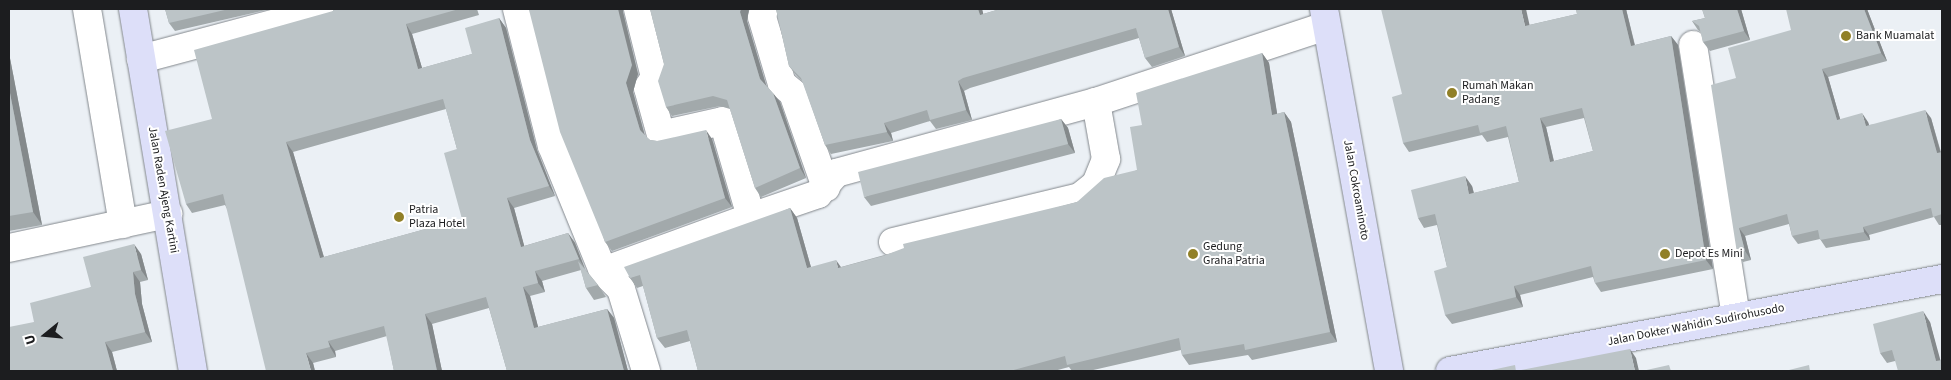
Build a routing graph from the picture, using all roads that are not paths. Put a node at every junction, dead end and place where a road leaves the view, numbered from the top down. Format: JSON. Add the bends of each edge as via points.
{"nodes":[{"id":1,"x":87,"y":9,"type":"edge"},
{"id":2,"x":133,"y":9,"type":"edge"},
{"id":3,"x":329,"y":9,"type":"edge"},
{"id":4,"x":518,"y":9,"type":"edge"},
{"id":5,"x":638,"y":9,"type":"edge"},
{"id":6,"x":764,"y":9,"type":"edge"},
{"id":7,"x":1325,"y":17,"type":"edge"},
{"id":8,"x":1694,"y":45,"type":"dead end"},
{"id":9,"x":141,"y":58,"type":"junction"},
{"id":10,"x":1096,"y":102,"type":"junction"},
{"id":11,"x":826,"y":187,"type":"junction"},
{"id":12,"x":168,"y":214,"type":"junction"},
{"id":13,"x":751,"y":217,"type":"junction"},
{"id":14,"x":123,"y":224,"type":"junction"},
{"id":15,"x":893,"y":242,"type":"dead end"},
{"id":16,"x":9,"y":248,"type":"edge"},
{"id":17,"x":604,"y":271,"type":"junction"},
{"id":18,"x":1942,"y":279,"type":"edge"},
{"id":19,"x":1736,"y":317,"type":"junction"},
{"id":20,"x":193,"y":371,"type":"edge"},
{"id":21,"x":646,"y":371,"type":"edge"},
{"id":22,"x":1388,"y":371,"type":"edge"},
{"id":23,"x":1450,"y":371,"type":"edge"}],
"edges":[{"from":1,"to":14,"type":"street"},
{"from":2,"to":9,"type":"main road","name":"Jalan Raden Ajeng Kartini"},
{"from":3,"to":9,"type":"street"},
{"from":4,"to":17,"type":"street","via":[[552,146]]},
{"from":5,"to":13,"type":"street","via":[[654,78],[648,88],[661,135],[723,121]]},
{"from":6,"to":11,"type":"street","via":[[762,17],[782,84],[793,93]]},
{"from":7,"to":10,"type":"street"},
{"from":7,"to":22,"type":"main road","name":"Jalan Cokroaminoto"},
{"from":8,"to":19,"type":"street"},
{"from":9,"to":12,"type":"main road","name":"Jalan Raden Ajeng Kartini"},
{"from":10,"to":11,"type":"street","via":[[836,173]]},
{"from":10,"to":15,"type":"street","via":[[1106,158],[1096,184],[1080,197]]},
{"from":11,"to":13,"type":"street"},
{"from":12,"to":14,"type":"street"},
{"from":12,"to":20,"type":"main road","name":"Jalan Raden Ajeng Kartini"},
{"from":13,"to":17,"type":"street"},
{"from":14,"to":16,"type":"street"},
{"from":17,"to":21,"type":"street","via":[[621,289]]},
{"from":18,"to":19,"type":"main road","name":"Jalan Dokter Wahidin Sudirohusodo"},
{"from":19,"to":23,"type":"main road","name":"Jalan Dokter Wahidin Sudirohusodo"}]}
